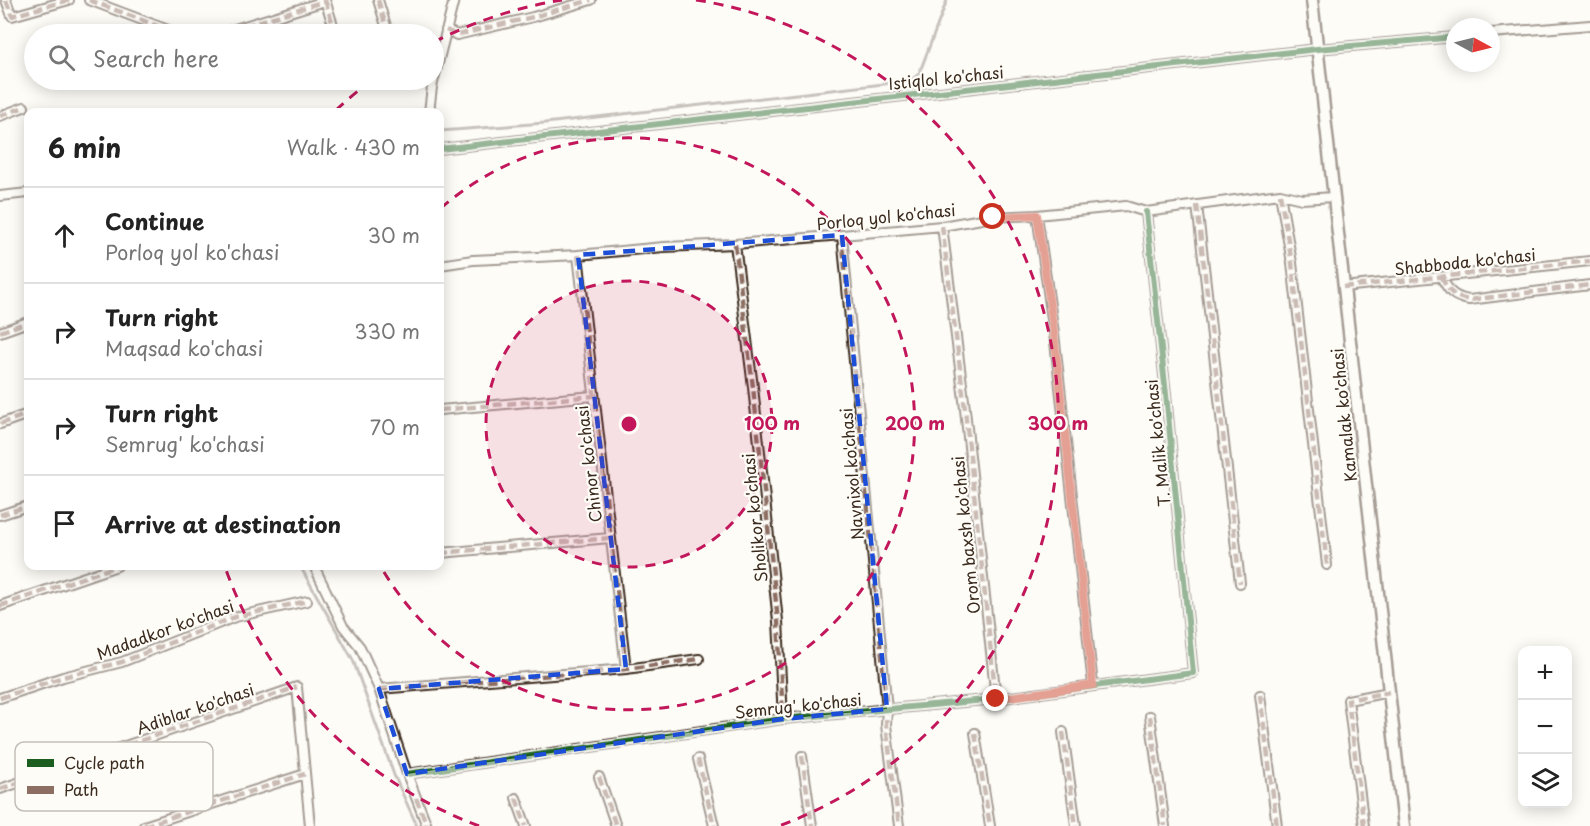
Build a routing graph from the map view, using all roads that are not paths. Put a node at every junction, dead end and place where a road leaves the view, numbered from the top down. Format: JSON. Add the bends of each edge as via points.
{"nodes":[{"id":1,"x":6,"y":0,"type":"edge"},
{"id":2,"x":69,"y":0,"type":"edge"},
{"id":3,"x":89,"y":0,"type":"edge"},
{"id":4,"x":378,"y":0,"type":"edge"},
{"id":5,"x":454,"y":0,"type":"edge"},
{"id":6,"x":591,"y":0,"type":"edge"},
{"id":7,"x":1312,"y":0,"type":"edge"},
{"id":8,"x":325,"y":1,"type":"edge"},
{"id":9,"x":153,"y":24,"type":"edge"},
{"id":10,"x":251,"y":24,"type":"edge"},
{"id":11,"x":333,"y":24,"type":"edge"},
{"id":12,"x":386,"y":24,"type":"edge"},
{"id":13,"x":1590,"y":25,"type":"edge"},
{"id":14,"x":446,"y":30,"type":"junction"},
{"id":15,"x":1500,"y":32,"type":"edge"},
{"id":16,"x":444,"y":38,"type":"edge"},
{"id":17,"x":1446,"y":38,"type":"edge"},
{"id":18,"x":1317,"y":49,"type":"junction"},
{"id":19,"x":432,"y":90,"type":"edge"},
{"id":20,"x":24,"y":107,"type":"dead end"},
{"id":21,"x":429,"y":108,"type":"edge"},
{"id":22,"x":0,"y":116,"type":"edge"},
{"id":23,"x":444,"y":148,"type":"edge"},
{"id":24,"x":24,"y":193,"type":"edge"},
{"id":25,"x":1280,"y":194,"type":"junction"},
{"id":26,"x":0,"y":196,"type":"edge"},
{"id":27,"x":1334,"y":197,"type":"junction"},
{"id":28,"x":1197,"y":205,"type":"junction"},
{"id":29,"x":1146,"y":212,"type":"junction"},
{"id":30,"x":1037,"y":215,"type":"junction"},
{"id":31,"x":942,"y":226,"type":"junction"},
{"id":32,"x":842,"y":235,"type":"junction"},
{"id":33,"x":735,"y":244,"type":"junction"},
{"id":34,"x":578,"y":255,"type":"junction"},
{"id":35,"x":1590,"y":261,"type":"edge"},
{"id":36,"x":444,"y":265,"type":"edge"},
{"id":37,"x":1440,"y":277,"type":"junction"},
{"id":38,"x":1590,"y":285,"type":"edge"},
{"id":39,"x":1344,"y":287,"type":"junction"},
{"id":40,"x":24,"y":323,"type":"edge"},
{"id":41,"x":0,"y":332,"type":"edge"},
{"id":42,"x":593,"y":396,"type":"junction"},
{"id":43,"x":444,"y":410,"type":"edge"},
{"id":44,"x":24,"y":415,"type":"edge"},
{"id":45,"x":0,"y":424,"type":"edge"},
{"id":46,"x":24,"y":507,"type":"edge"},
{"id":47,"x":0,"y":515,"type":"edge"},
{"id":48,"x":610,"y":538,"type":"junction"},
{"id":49,"x":444,"y":553,"type":"edge"},
{"id":50,"x":1327,"y":565,"type":"dead end"},
{"id":51,"x":105,"y":570,"type":"edge"},
{"id":52,"x":316,"y":570,"type":"edge"},
{"id":53,"x":1240,"y":583,"type":"dead end"},
{"id":54,"x":307,"y":601,"type":"dead end"},
{"id":55,"x":0,"y":606,"type":"edge"},
{"id":56,"x":699,"y":659,"type":"dead end"},
{"id":57,"x":626,"y":669,"type":"junction"},
{"id":58,"x":1193,"y":673,"type":"joint"},
{"id":59,"x":1093,"y":685,"type":"junction"},
{"id":60,"x":379,"y":689,"type":"junction"},
{"id":61,"x":1389,"y":692,"type":"junction"},
{"id":62,"x":1260,"y":695,"type":"dead end"},
{"id":63,"x":0,"y":698,"type":"edge"},
{"id":64,"x":996,"y":699,"type":"junction"},
{"id":65,"x":887,"y":709,"type":"junction"},
{"id":66,"x":1150,"y":716,"type":"dead end"},
{"id":67,"x":783,"y":719,"type":"junction"},
{"id":68,"x":1062,"y":732,"type":"dead end"},
{"id":69,"x":975,"y":734,"type":"dead end"},
{"id":70,"x":137,"y":742,"type":"edge"},
{"id":71,"x":802,"y":756,"type":"dead end"},
{"id":72,"x":698,"y":759,"type":"dead end"},
{"id":73,"x":306,"y":774,"type":"junction"},
{"id":74,"x":407,"y":774,"type":"junction"},
{"id":75,"x":599,"y":777,"type":"dead end"},
{"id":76,"x":15,"y":784,"type":"edge"},
{"id":77,"x":0,"y":789,"type":"edge"},
{"id":78,"x":516,"y":798,"type":"dead end"},
{"id":79,"x":213,"y":804,"type":"edge"},
{"id":80,"x":191,"y":811,"type":"edge"},
{"id":81,"x":144,"y":826,"type":"edge"},
{"id":82,"x":309,"y":826,"type":"edge"},
{"id":83,"x":427,"y":826,"type":"edge"},
{"id":84,"x":526,"y":826,"type":"edge"},
{"id":85,"x":616,"y":826,"type":"edge"},
{"id":86,"x":714,"y":826,"type":"edge"},
{"id":87,"x":812,"y":826,"type":"edge"},
{"id":88,"x":899,"y":826,"type":"edge"},
{"id":89,"x":990,"y":826,"type":"edge"},
{"id":90,"x":1076,"y":826,"type":"edge"},
{"id":91,"x":1165,"y":826,"type":"edge"},
{"id":92,"x":1277,"y":826,"type":"edge"},
{"id":93,"x":1364,"y":826,"type":"edge"},
{"id":94,"x":1404,"y":826,"type":"edge"}],
"edges":[{"from":1,"to":2,"type":"street","via":[[12,16]]},
{"from":3,"to":9,"type":"street"},
{"from":4,"to":12,"type":"street"},
{"from":5,"to":14,"type":"street"},
{"from":6,"to":14,"type":"street","via":[[457,35]]},
{"from":7,"to":18,"type":"main road","name":"Kamalak ko'chasi"},
{"from":8,"to":10,"type":"street"},
{"from":8,"to":11,"type":"street"},
{"from":13,"to":15,"type":"street"},
{"from":14,"to":16,"type":"street"},
{"from":17,"to":18,"type":"street","name":"Istiqlol ko'chasi"},
{"from":18,"to":23,"type":"street","name":"Istiqlol ko'chasi"},
{"from":18,"to":27,"type":"main road","name":"Kamalak ko'chasi"},
{"from":19,"to":21,"type":"street"},
{"from":20,"to":22,"type":"street"},
{"from":24,"to":26,"type":"street"},
{"from":25,"to":27,"type":"street","name":"Porloq yol ko'chasi"},
{"from":25,"to":28,"type":"street","name":"Porloq yol ko'chasi"},
{"from":25,"to":50,"type":"street","via":[[1292,263]]},
{"from":27,"to":39,"type":"main road","name":"Kamalak ko'chasi"},
{"from":28,"to":29,"type":"street","name":"Porloq yol ko'chasi"},
{"from":28,"to":53,"type":"street"},
{"from":29,"to":30,"type":"street","name":"Porloq yol ko'chasi","via":[[1126,206]]},
{"from":29,"to":58,"type":"street","name":"T. Malik ko'chasi"},
{"from":30,"to":31,"type":"street","name":"Porloq yol ko'chasi","via":[[993,217]]},
{"from":30,"to":59,"type":"street"},
{"from":31,"to":32,"type":"street","name":"Porloq yol ko'chasi"},
{"from":31,"to":64,"type":"street","name":"Orom baxsh ko'chasi"},
{"from":32,"to":33,"type":"street","name":"Porloq yol ko'chasi"},
{"from":32,"to":65,"type":"street","name":"Navnixol ko'chasi"},
{"from":33,"to":34,"type":"street","name":"Porloq yol ko'chasi"},
{"from":33,"to":67,"type":"street","name":"Sholikor ko'chasi","via":[[778,621]]},
{"from":34,"to":36,"type":"street","name":"Porloq yol ko'chasi","via":[[473,260]]},
{"from":34,"to":42,"type":"street","name":"Chinor ko'chasi"},
{"from":35,"to":37,"type":"street","name":"Shabboda ko'chasi"},
{"from":37,"to":38,"type":"street","via":[[1449,291],[1469,300]]},
{"from":37,"to":39,"type":"street","name":"Shabboda ko'chasi"},
{"from":39,"to":61,"type":"main road","name":"Kamalak ko'chasi"},
{"from":40,"to":41,"type":"street"},
{"from":42,"to":43,"type":"street"},
{"from":42,"to":48,"type":"street","name":"Chinor ko'chasi"},
{"from":44,"to":45,"type":"street"},
{"from":46,"to":47,"type":"street"},
{"from":48,"to":49,"type":"street"},
{"from":48,"to":57,"type":"street","name":"Chinor ko'chasi"},
{"from":51,"to":55,"type":"street"},
{"from":52,"to":60,"type":"street"},
{"from":54,"to":63,"type":"street","name":"Madadkor ko'chasi","via":[[235,617],[122,662]]},
{"from":56,"to":57,"type":"street"},
{"from":57,"to":60,"type":"street"},
{"from":58,"to":59,"type":"street","name":"Semrug' ko'chasi"},
{"from":59,"to":64,"type":"street","name":"Semrug' ko'chasi"},
{"from":60,"to":74,"type":"street"},
{"from":61,"to":93,"type":"street","via":[[1348,700]]},
{"from":61,"to":94,"type":"main road","name":"Kamalak ko'chasi"},
{"from":62,"to":92,"type":"street"},
{"from":64,"to":65,"type":"street","name":"Semrug' ko'chasi"},
{"from":65,"to":67,"type":"street","name":"Semrug' ko'chasi"},
{"from":65,"to":88,"type":"street","name":"Navnixol ko'chasi"},
{"from":66,"to":91,"type":"street"},
{"from":67,"to":74,"type":"street","name":"Semrug' ko'chasi"},
{"from":68,"to":90,"type":"street"},
{"from":69,"to":89,"type":"street"},
{"from":70,"to":73,"type":"street","name":"Adiblar ko'chasi","via":[[297,687]]},
{"from":71,"to":87,"type":"street"},
{"from":72,"to":86,"type":"street"},
{"from":73,"to":79,"type":"street"},
{"from":73,"to":82,"type":"street"},
{"from":74,"to":83,"type":"street"},
{"from":75,"to":85,"type":"street"},
{"from":76,"to":77,"type":"street","name":"Adiblar ko'chasi"},
{"from":78,"to":84,"type":"street"},
{"from":80,"to":81,"type":"street"}]}
